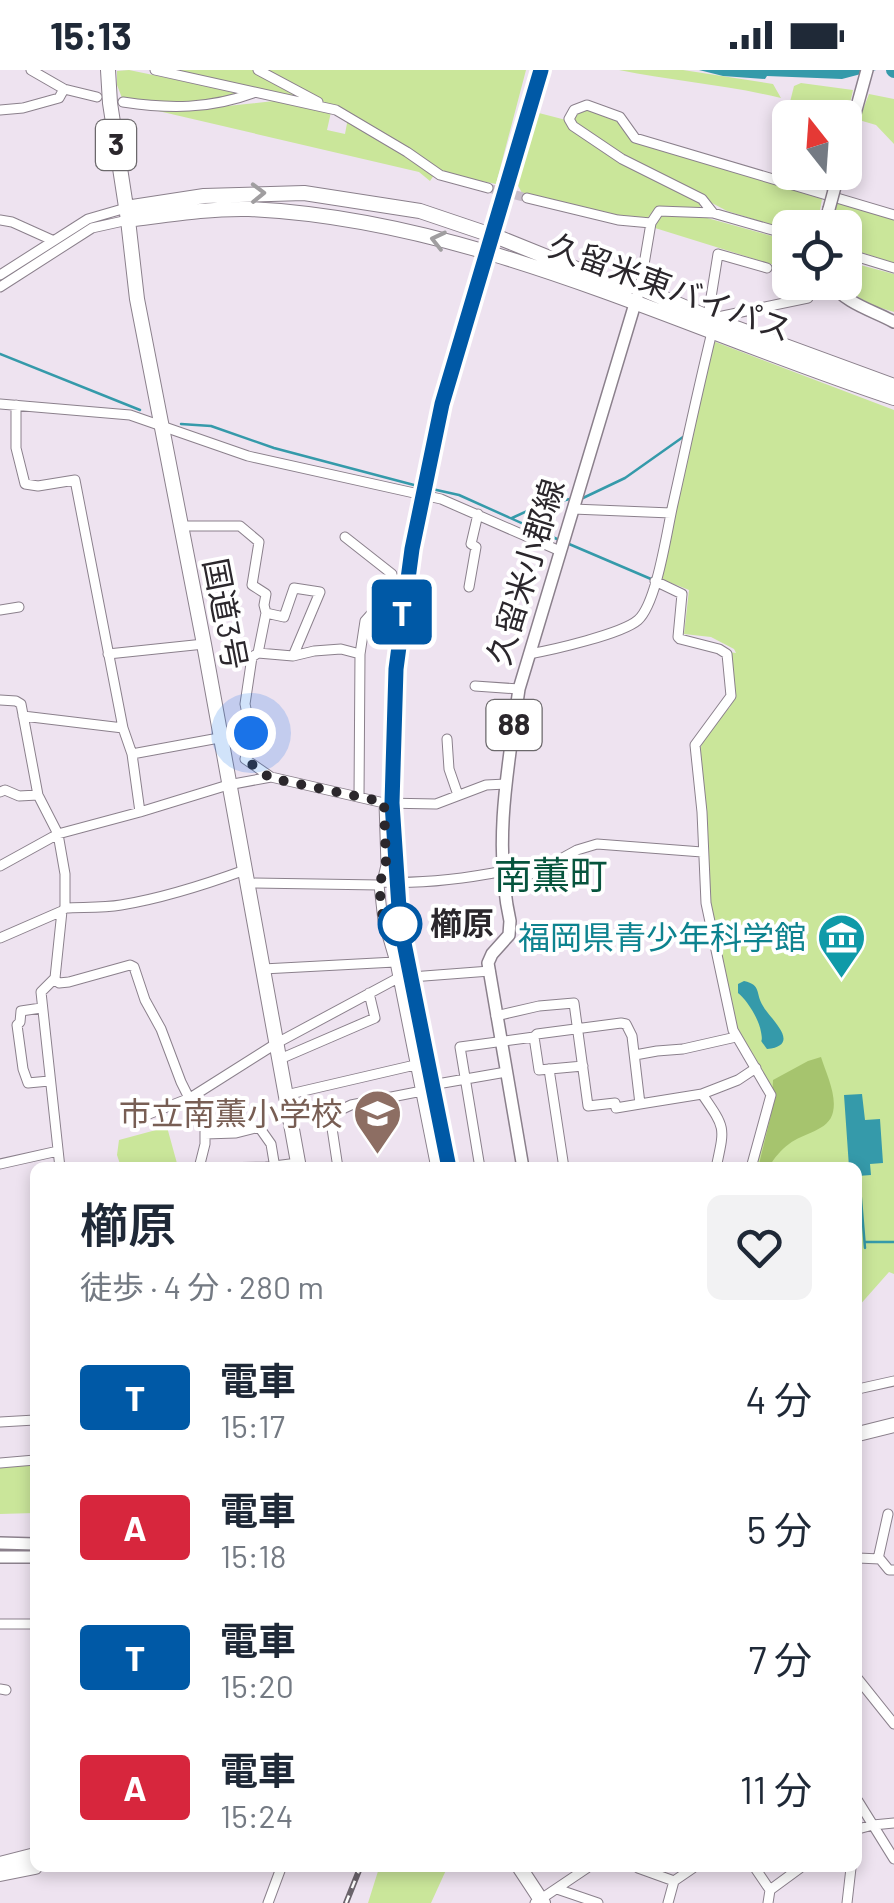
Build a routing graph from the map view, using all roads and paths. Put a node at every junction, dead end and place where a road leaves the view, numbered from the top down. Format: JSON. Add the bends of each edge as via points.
{"nodes":[{"id":1,"x":32,"y":70,"type":"edge"},
{"id":2,"x":108,"y":70,"type":"edge"},
{"id":3,"x":155,"y":70,"type":"edge"},
{"id":4,"x":258,"y":70,"type":"edge"},
{"id":5,"x":867,"y":70,"type":"edge"},
{"id":6,"x":64,"y":89,"type":"junction"},
{"id":7,"x":256,"y":92,"type":"junction"},
{"id":8,"x":97,"y":96,"type":"dead end"},
{"id":9,"x":859,"y":100,"type":"edge"},
{"id":10,"x":123,"y":102,"type":"dead end"},
{"id":11,"x":330,"y":108,"type":"junction"},
{"id":12,"x":0,"y":110,"type":"edge"},
{"id":13,"x":488,"y":188,"type":"tunnel mouth"},
{"id":14,"x":528,"y":198,"type":"tunnel mouth"},
{"id":15,"x":713,"y":213,"type":"junction"},
{"id":16,"x":127,"y":214,"type":"junction"},
{"id":17,"x":894,"y":216,"type":"edge"},
{"id":18,"x":0,"y":220,"type":"edge"},
{"id":19,"x":651,"y":223,"type":"junction"},
{"id":20,"x":772,"y":230,"type":"edge"},
{"id":21,"x":52,"y":240,"type":"junction"},
{"id":22,"x":862,"y":258,"type":"edge"},
{"id":23,"x":767,"y":268,"type":"dead end"},
{"id":24,"x":894,"y":268,"type":"edge"},
{"id":25,"x":0,"y":275,"type":"edge"},
{"id":26,"x":0,"y":287,"type":"edge"},
{"id":27,"x":637,"y":295,"type":"junction"},
{"id":28,"x":798,"y":300,"type":"edge"},
{"id":29,"x":848,"y":300,"type":"edge"},
{"id":30,"x":706,"y":320,"type":"junction"},
{"id":31,"x":894,"y":322,"type":"edge"},
{"id":32,"x":894,"y":386,"type":"edge"},
{"id":33,"x":894,"y":398,"type":"edge"},
{"id":34,"x":0,"y":404,"type":"edge"},
{"id":35,"x":16,"y":405,"type":"junction"},
{"id":36,"x":162,"y":426,"type":"junction"},
{"id":37,"x":573,"y":509,"type":"junction"},
{"id":38,"x":671,"y":513,"type":"junction"},
{"id":39,"x":478,"y":514,"type":"junction"},
{"id":40,"x":180,"y":526,"type":"junction"},
{"id":41,"x":344,"y":538,"type":"dead end"},
{"id":42,"x":560,"y":551,"type":"junction"},
{"id":43,"x":655,"y":580,"type":"junction"},
{"id":44,"x":470,"y":587,"type":"dead end"},
{"id":45,"x":18,"y":607,"type":"dead end"},
{"id":46,"x":0,"y":610,"type":"edge"},
{"id":47,"x":266,"y":612,"type":"junction"},
{"id":48,"x":204,"y":644,"type":"junction"},
{"id":49,"x":108,"y":654,"type":"junction"},
{"id":50,"x":258,"y":654,"type":"junction"},
{"id":51,"x":360,"y":654,"type":"junction"},
{"id":52,"x":530,"y":654,"type":"junction"},
{"id":53,"x":292,"y":656,"type":"junction"},
{"id":54,"x":475,"y":686,"type":"dead end"},
{"id":55,"x":520,"y":689,"type":"junction"},
{"id":56,"x":0,"y":700,"type":"edge"},
{"id":57,"x":23,"y":716,"type":"junction"},
{"id":58,"x":123,"y":728,"type":"junction"},
{"id":59,"x":220,"y":738,"type":"junction"},
{"id":60,"x":446,"y":739,"type":"dead end"},
{"id":61,"x":132,"y":754,"type":"junction"},
{"id":62,"x":270,"y":778,"type":"junction"},
{"id":63,"x":506,"y":784,"type":"junction"},
{"id":64,"x":228,"y":785,"type":"junction"},
{"id":65,"x":0,"y":792,"type":"edge"},
{"id":66,"x":38,"y":795,"type":"junction"},
{"id":67,"x":458,"y":795,"type":"junction"},
{"id":68,"x":359,"y":797,"type":"junction"},
{"id":69,"x":384,"y":802,"type":"junction"},
{"id":70,"x":140,"y":812,"type":"junction"},
{"id":71,"x":58,"y":834,"type":"junction"},
{"id":72,"x":702,"y":852,"type":"junction"},
{"id":73,"x":0,"y":864,"type":"edge"},
{"id":74,"x":246,"y":876,"type":"junction"},
{"id":75,"x":504,"y":876,"type":"junction"},
{"id":76,"x":380,"y":883,"type":"junction"},
{"id":77,"x":63,"y":909,"type":"junction"},
{"id":78,"x":0,"y":938,"type":"edge"},
{"id":79,"x":395,"y":962,"type":"junction"},
{"id":80,"x":263,"y":969,"type":"junction"},
{"id":81,"x":490,"y":972,"type":"junction"},
{"id":82,"x":398,"y":978,"type":"junction"},
{"id":83,"x":54,"y":979,"type":"junction"},
{"id":84,"x":369,"y":993,"type":"junction"},
{"id":85,"x":41,"y":1008,"type":"junction"},
{"id":86,"x":496,"y":1016,"type":"junction"},
{"id":87,"x":578,"y":1029,"type":"junction"},
{"id":88,"x":534,"y":1037,"type":"junction"},
{"id":89,"x":736,"y":1037,"type":"junction"},
{"id":90,"x":502,"y":1042,"type":"junction"},
{"id":91,"x":277,"y":1043,"type":"junction"},
{"id":92,"x":634,"y":1055,"type":"junction"},
{"id":93,"x":280,"y":1059,"type":"junction"},
{"id":94,"x":416,"y":1065,"type":"junction"},
{"id":95,"x":583,"y":1066,"type":"junction"},
{"id":96,"x":756,"y":1068,"type":"junction"},
{"id":97,"x":549,"y":1069,"type":"junction"},
{"id":98,"x":506,"y":1072,"type":"junction"},
{"id":99,"x":465,"y":1078,"type":"junction"},
{"id":100,"x":50,"y":1080,"type":"junction"},
{"id":101,"x":421,"y":1089,"type":"junction"},
{"id":102,"x":702,"y":1094,"type":"junction"},
{"id":103,"x":286,"y":1095,"type":"junction"},
{"id":104,"x":190,"y":1098,"type":"junction"},
{"id":105,"x":640,"y":1104,"type":"junction"},
{"id":106,"x":149,"y":1114,"type":"dead end"},
{"id":107,"x":205,"y":1134,"type":"junction"},
{"id":108,"x":58,"y":1151,"type":"junction"},
{"id":109,"x":59,"y":1162,"type":"edge"},
{"id":110,"x":199,"y":1162,"type":"edge"},
{"id":111,"x":274,"y":1162,"type":"edge"},
{"id":112,"x":298,"y":1162,"type":"edge"},
{"id":113,"x":337,"y":1162,"type":"edge"},
{"id":114,"x":435,"y":1162,"type":"edge"},
{"id":115,"x":479,"y":1162,"type":"edge"},
{"id":116,"x":522,"y":1162,"type":"edge"},
{"id":117,"x":563,"y":1162,"type":"edge"},
{"id":118,"x":717,"y":1162,"type":"edge"},
{"id":119,"x":753,"y":1162,"type":"edge"},
{"id":120,"x":0,"y":1164,"type":"edge"},
{"id":121,"x":894,"y":1381,"type":"edge"},
{"id":122,"x":862,"y":1388,"type":"edge"},
{"id":123,"x":30,"y":1420,"type":"edge"},
{"id":124,"x":0,"y":1422,"type":"edge"},
{"id":125,"x":894,"y":1424,"type":"edge"},
{"id":126,"x":862,"y":1429,"type":"edge"},
{"id":127,"x":30,"y":1460,"type":"edge"},
{"id":128,"x":0,"y":1463,"type":"edge"},
{"id":129,"x":888,"y":1514,"type":"dead end"},
{"id":130,"x":0,"y":1544,"type":"edge"},
{"id":131,"x":30,"y":1544,"type":"edge"},
{"id":132,"x":0,"y":1557,"type":"edge"},
{"id":133,"x":30,"y":1557,"type":"edge"},
{"id":134,"x":862,"y":1558,"type":"edge"},
{"id":135,"x":878,"y":1559,"type":"junction"},
{"id":136,"x":894,"y":1570,"type":"edge"},
{"id":137,"x":0,"y":1624,"type":"edge"},
{"id":138,"x":30,"y":1624,"type":"edge"},
{"id":139,"x":862,"y":1684,"type":"edge"},
{"id":140,"x":894,"y":1723,"type":"edge"},
{"id":141,"x":862,"y":1808,"type":"edge"},
{"id":142,"x":894,"y":1823,"type":"edge"},
{"id":143,"x":872,"y":1824,"type":"junction"},
{"id":144,"x":862,"y":1828,"type":"edge"},
{"id":145,"x":30,"y":1856,"type":"edge"},
{"id":146,"x":894,"y":1859,"type":"edge"},
{"id":147,"x":0,"y":1864,"type":"edge"},
{"id":148,"x":30,"y":1867,"type":"edge"},
{"id":149,"x":280,"y":1872,"type":"edge"},
{"id":150,"x":522,"y":1872,"type":"edge"},
{"id":151,"x":581,"y":1872,"type":"edge"},
{"id":152,"x":649,"y":1872,"type":"edge"},
{"id":153,"x":686,"y":1872,"type":"edge"},
{"id":154,"x":758,"y":1872,"type":"edge"},
{"id":155,"x":795,"y":1872,"type":"edge"},
{"id":156,"x":850,"y":1872,"type":"edge"},
{"id":157,"x":0,"y":1874,"type":"edge"},
{"id":158,"x":674,"y":1881,"type":"junction"},
{"id":159,"x":557,"y":1889,"type":"junction"},
{"id":160,"x":770,"y":1890,"type":"junction"},
{"id":161,"x":540,"y":1902,"type":"edge"},
{"id":162,"x":268,"y":1903,"type":"edge"},
{"id":163,"x":598,"y":1903,"type":"edge"},
{"id":164,"x":668,"y":1903,"type":"edge"},
{"id":165,"x":768,"y":1903,"type":"edge"},
{"id":166,"x":846,"y":1903,"type":"edge"}],
"edges":[{"from":1,"to":6,"type":"street"},
{"from":2,"to":16,"type":"highway","name":"国道3号","number":"3"},
{"from":3,"to":7,"type":"street"},
{"from":4,"to":11,"type":"street"},
{"from":5,"to":9,"type":"main road"},
{"from":6,"to":8,"type":"street"},
{"from":6,"to":12,"type":"street","via":[[59,98]]},
{"from":7,"to":10,"type":"street","via":[[182,108]]},
{"from":7,"to":11,"type":"street"},
{"from":11,"to":13,"type":"street","via":[[440,175]]},
{"from":14,"to":19,"type":"street"},
{"from":15,"to":17,"type":"street","via":[[702,199],[572,126],[574,110],[586,105],[620,118],[635,138]]},
{"from":15,"to":19,"type":"street","via":[[659,211]]},
{"from":15,"to":20,"type":"street"},
{"from":16,"to":21,"type":"street","via":[[88,218]]},
{"from":16,"to":26,"type":"street","via":[[92,228]]},
{"from":27,"to":16,"type":"highway","name":"久留米東バイパス","one_way":true,"via":[[366,222],[250,210]]},
{"from":16,"to":27,"type":"highway","name":"久留米東バイパス","one_way":true,"via":[[252,193],[364,201],[459,223]]},
{"from":16,"to":36,"type":"highway","name":"国道3号","number":"3"},
{"from":18,"to":21,"type":"street"},
{"from":19,"to":27,"type":"street"},
{"from":21,"to":25,"type":"street"},
{"from":22,"to":24,"type":"street"},
{"from":23,"to":30,"type":"street","via":[[718,254]]},
{"from":27,"to":30,"type":"highway","name":"久留米東バイパス"},
{"from":27,"to":30,"type":"highway","name":"久留米東バイパス"},
{"from":27,"to":37,"type":"main road","name":"久留米小郡線","number":"88"},
{"from":28,"to":30,"type":"street"},
{"from":29,"to":31,"type":"main road"},
{"from":30,"to":32,"type":"highway","name":"久留米東バイパス"},
{"from":30,"to":33,"type":"highway","name":"久留米東バイパス"},
{"from":30,"to":38,"type":"street"},
{"from":34,"to":35,"type":"street"},
{"from":35,"to":36,"type":"street","via":[[130,415]]},
{"from":35,"to":49,"type":"street","via":[[25,484],[75,480]]},
{"from":36,"to":39,"type":"street","via":[[248,456],[441,499]]},
{"from":36,"to":40,"type":"highway","name":"国道3号","number":"3"},
{"from":37,"to":38,"type":"street"},
{"from":37,"to":42,"type":"main road","name":"久留米小郡線","number":"88"},
{"from":38,"to":43,"type":"street"},
{"from":39,"to":42,"type":"street"},
{"from":39,"to":44,"type":"street"},
{"from":40,"to":47,"type":"street","via":[[240,526],[259,542],[252,585],[266,594]]},
{"from":40,"to":48,"type":"highway","name":"国道3号","number":"3"},
{"from":41,"to":51,"type":"street","via":[[392,574],[390,594],[366,620]]},
{"from":42,"to":52,"type":"main road","name":"久留米小郡線","number":"88"},
{"from":43,"to":52,"type":"street","via":[[642,617],[629,626]]},
{"from":43,"to":72,"type":"street","via":[[682,594],[680,639],[727,654],[731,696],[696,745]]},
{"from":45,"to":46,"type":"street"},
{"from":47,"to":50,"type":"street"},
{"from":47,"to":53,"type":"street","via":[[284,617],[294,588],[320,592]]},
{"from":48,"to":49,"type":"street"},
{"from":48,"to":59,"type":"highway","name":"国道3号","number":"3"},
{"from":49,"to":58,"type":"street"},
{"from":50,"to":53,"type":"street"},
{"from":50,"to":62,"type":"street","via":[[248,675],[251,733],[245,759]]},
{"from":51,"to":53,"type":"street","via":[[340,649]]},
{"from":51,"to":68,"type":"street"},
{"from":52,"to":55,"type":"main road","name":"久留米小郡線","number":"88"},
{"from":54,"to":55,"type":"street"},
{"from":55,"to":63,"type":"main road","name":"久留米小郡線","number":"88"},
{"from":56,"to":57,"type":"street","via":[[21,704]]},
{"from":57,"to":58,"type":"street"},
{"from":57,"to":66,"type":"street"},
{"from":58,"to":61,"type":"street"},
{"from":59,"to":61,"type":"street"},
{"from":59,"to":64,"type":"highway","name":"国道3号","number":"3"},
{"from":60,"to":67,"type":"street"},
{"from":61,"to":70,"type":"street"},
{"from":62,"to":64,"type":"street"},
{"from":62,"to":68,"type":"street"},
{"from":63,"to":67,"type":"street"},
{"from":63,"to":75,"type":"main road","name":"久留米小郡線","number":"88"},
{"from":64,"to":70,"type":"street"},
{"from":64,"to":74,"type":"highway","name":"国道3号","number":"3"},
{"from":65,"to":66,"type":"street"},
{"from":66,"to":71,"type":"street"},
{"from":67,"to":69,"type":"street","via":[[436,804]]},
{"from":68,"to":69,"type":"street"},
{"from":69,"to":76,"type":"street","via":[[386,865]]},
{"from":70,"to":71,"type":"street"},
{"from":71,"to":73,"type":"street"},
{"from":71,"to":77,"type":"street"},
{"from":72,"to":75,"type":"street","via":[[597,844],[537,872]]},
{"from":72,"to":89,"type":"street","via":[[706,903]]},
{"from":74,"to":76,"type":"street"},
{"from":74,"to":77,"type":"street","via":[[118,906]]},
{"from":74,"to":80,"type":"highway","name":"国道3号","number":"3"},
{"from":75,"to":76,"type":"street"},
{"from":75,"to":81,"type":"main road","name":"久留米小郡線","number":"88","via":[[508,935],[492,954]]},
{"from":76,"to":79,"type":"street"},
{"from":77,"to":78,"type":"street"},
{"from":77,"to":83,"type":"street"},
{"from":79,"to":80,"type":"street"},
{"from":79,"to":82,"type":"street"},
{"from":80,"to":91,"type":"highway","name":"国道3号","number":"3"},
{"from":81,"to":82,"type":"street"},
{"from":81,"to":86,"type":"main road"},
{"from":82,"to":84,"type":"street"},
{"from":82,"to":94,"type":"street"},
{"from":83,"to":85,"type":"street","via":[[41,992]]},
{"from":83,"to":104,"type":"street","via":[[134,968]]},
{"from":84,"to":91,"type":"street"},
{"from":84,"to":93,"type":"street","via":[[374,1018]]},
{"from":85,"to":100,"type":"street"},
{"from":85,"to":100,"type":"street","via":[[21,1011],[17,1025],[28,1083]]},
{"from":86,"to":87,"type":"street","via":[[574,1003]]},
{"from":86,"to":90,"type":"main road"},
{"from":87,"to":88,"type":"street"},
{"from":87,"to":92,"type":"street","via":[[626,1024]]},
{"from":87,"to":95,"type":"street"},
{"from":88,"to":90,"type":"street"},
{"from":88,"to":97,"type":"street","via":[[538,1070]]},
{"from":89,"to":92,"type":"street"},
{"from":89,"to":96,"type":"street"},
{"from":90,"to":98,"type":"main road"},
{"from":90,"to":99,"type":"street","via":[[460,1047]]},
{"from":91,"to":93,"type":"highway","name":"国道3号","number":"3"},
{"from":91,"to":104,"type":"street"},
{"from":92,"to":105,"type":"street"},
{"from":93,"to":103,"type":"highway","name":"国道3号","number":"3"},
{"from":94,"to":101,"type":"street"},
{"from":94,"to":103,"type":"street"},
{"from":95,"to":97,"type":"street"},
{"from":95,"to":105,"type":"street","via":[[588,1106]]},
{"from":96,"to":102,"type":"street"},
{"from":96,"to":119,"type":"street","via":[[770,1094]]},
{"from":97,"to":117,"type":"street"},
{"from":98,"to":99,"type":"street"},
{"from":98,"to":116,"type":"main road"},
{"from":99,"to":101,"type":"street"},
{"from":99,"to":115,"type":"street"},
{"from":100,"to":108,"type":"street"},
{"from":101,"to":113,"type":"street","via":[[330,1115]]},
{"from":101,"to":114,"type":"street"},
{"from":102,"to":105,"type":"street"},
{"from":102,"to":118,"type":"street","via":[[722,1125]]},
{"from":103,"to":112,"type":"highway","name":"国道3号","number":"3"},
{"from":104,"to":106,"type":"street"},
{"from":104,"to":107,"type":"street"},
{"from":107,"to":110,"type":"street"},
{"from":107,"to":111,"type":"street","via":[[259,1128]]},
{"from":108,"to":109,"type":"street"},
{"from":108,"to":120,"type":"street"},
{"from":121,"to":122,"type":"street"},
{"from":123,"to":124,"type":"street"},
{"from":125,"to":126,"type":"highway"},
{"from":127,"to":128,"type":"street"},
{"from":129,"to":135,"type":"street"},
{"from":130,"to":131,"type":"main road"},
{"from":132,"to":133,"type":"main road"},
{"from":134,"to":135,"type":"street"},
{"from":135,"to":136,"type":"street"},
{"from":137,"to":138,"type":"street"},
{"from":139,"to":140,"type":"street"},
{"from":141,"to":143,"type":"street"},
{"from":142,"to":143,"type":"street"},
{"from":143,"to":144,"type":"street"},
{"from":143,"to":146,"type":"street"},
{"from":145,"to":147,"type":"highway"},
{"from":148,"to":157,"type":"highway"},
{"from":149,"to":162,"type":"street"},
{"from":150,"to":161,"type":"highway"},
{"from":151,"to":159,"type":"street"},
{"from":152,"to":158,"type":"street"},
{"from":153,"to":158,"type":"street"},
{"from":154,"to":160,"type":"street"},
{"from":155,"to":160,"type":"street"},
{"from":156,"to":166,"type":"street"},
{"from":158,"to":164,"type":"street"},
{"from":159,"to":161,"type":"street"},
{"from":159,"to":163,"type":"street"},
{"from":160,"to":165,"type":"street"}]}
